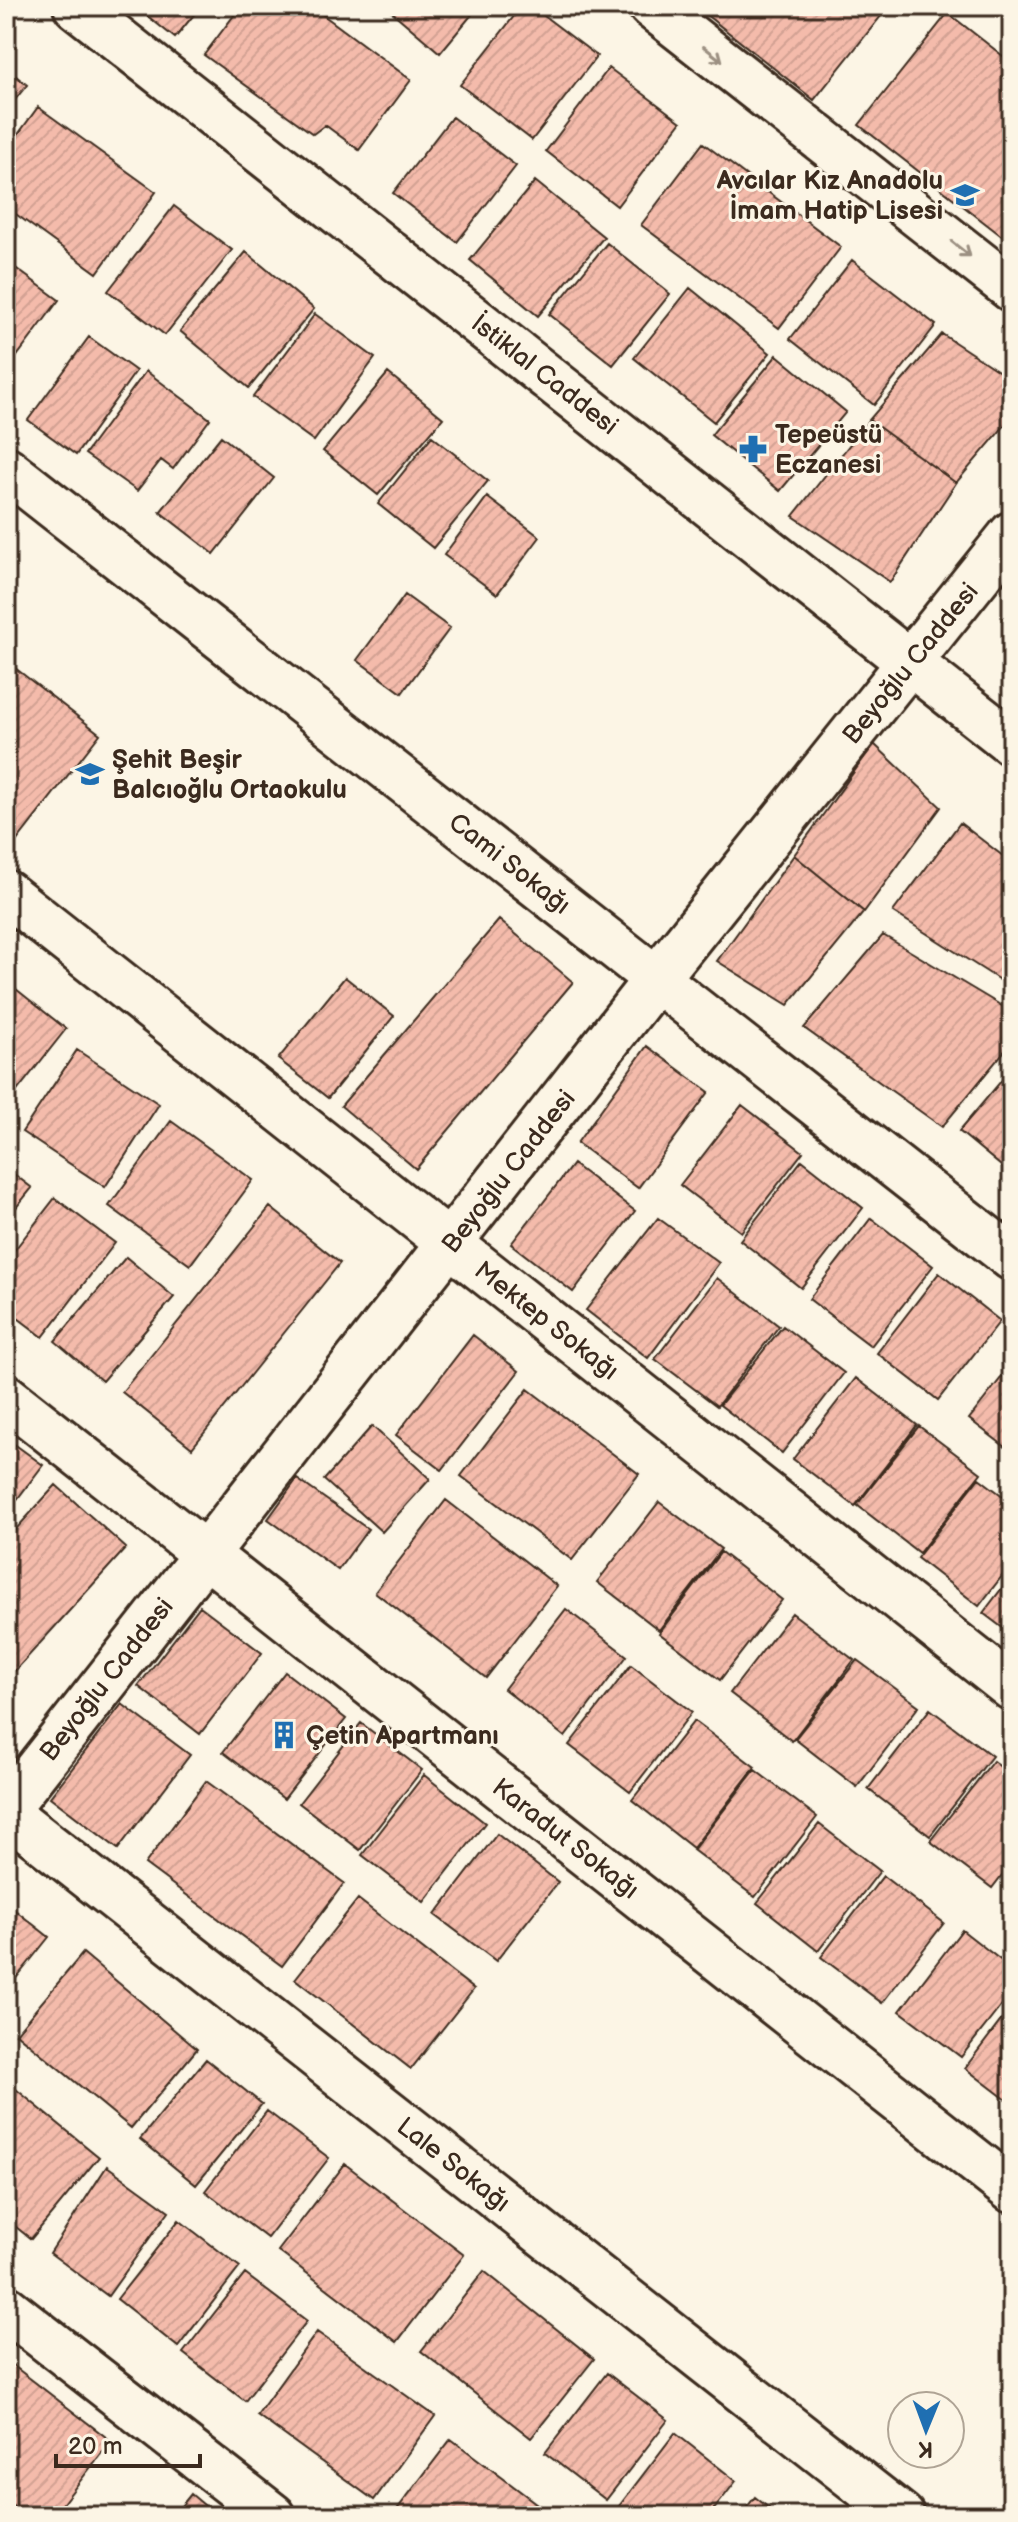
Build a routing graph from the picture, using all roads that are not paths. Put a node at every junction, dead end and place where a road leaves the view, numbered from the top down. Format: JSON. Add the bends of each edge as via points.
{"nodes":[{"id":1,"x":76,"y":6,"type":"edge"},
{"id":2,"x":651,"y":6,"type":"edge"},
{"id":3,"x":1012,"y":289,"type":"edge"},
{"id":4,"x":6,"y":469,"type":"edge"},
{"id":5,"x":1012,"y":534,"type":"edge"},
{"id":6,"x":912,"y":662,"type":"junction"},
{"id":7,"x":1012,"y":743,"type":"edge"},
{"id":8,"x":6,"y":893,"type":"edge"},
{"id":9,"x":657,"y":978,"type":"junction"},
{"id":10,"x":451,"y":1245,"type":"junction"},
{"id":11,"x":1012,"y":1258,"type":"edge"},
{"id":12,"x":6,"y":1397,"type":"edge"},
{"id":13,"x":204,"y":1553,"type":"junction"},
{"id":14,"x":1012,"y":1688,"type":"edge"},
{"id":15,"x":6,"y":1811,"type":"edge"},
{"id":16,"x":1012,"y":2190,"type":"edge"},
{"id":17,"x":6,"y":2308,"type":"edge"},
{"id":18,"x":273,"y":2516,"type":"edge"},
{"id":19,"x":902,"y":2516,"type":"edge"}],
"edges":[{"from":1,"to":6,"type":"street","name":"İstiklal Caddesi"},
{"from":2,"to":3,"type":"street","one_way":true},
{"from":4,"to":9,"type":"street","name":"Cami Sokağı"},
{"from":5,"to":6,"type":"street","name":"Beyoğlu Caddesi"},
{"from":6,"to":7,"type":"street","name":"İstiklal Caddesi"},
{"from":6,"to":9,"type":"street","name":"Beyoğlu Caddesi"},
{"from":8,"to":10,"type":"street","name":"Mektep Sokağı"},
{"from":9,"to":10,"type":"street","name":"Beyoğlu Caddesi"},
{"from":9,"to":11,"type":"street","name":"Cami Sokağı"},
{"from":10,"to":13,"type":"street","name":"Beyoğlu Caddesi"},
{"from":10,"to":14,"type":"street","name":"Mektep Sokağı"},
{"from":12,"to":13,"type":"street","name":"Karadut Sokağı"},
{"from":13,"to":15,"type":"street","name":"Beyoğlu Caddesi"},
{"from":13,"to":16,"type":"street","name":"Karadut Sokağı"},
{"from":15,"to":19,"type":"street","name":"Lale Sokağı"},
{"from":17,"to":18,"type":"street"}]}
